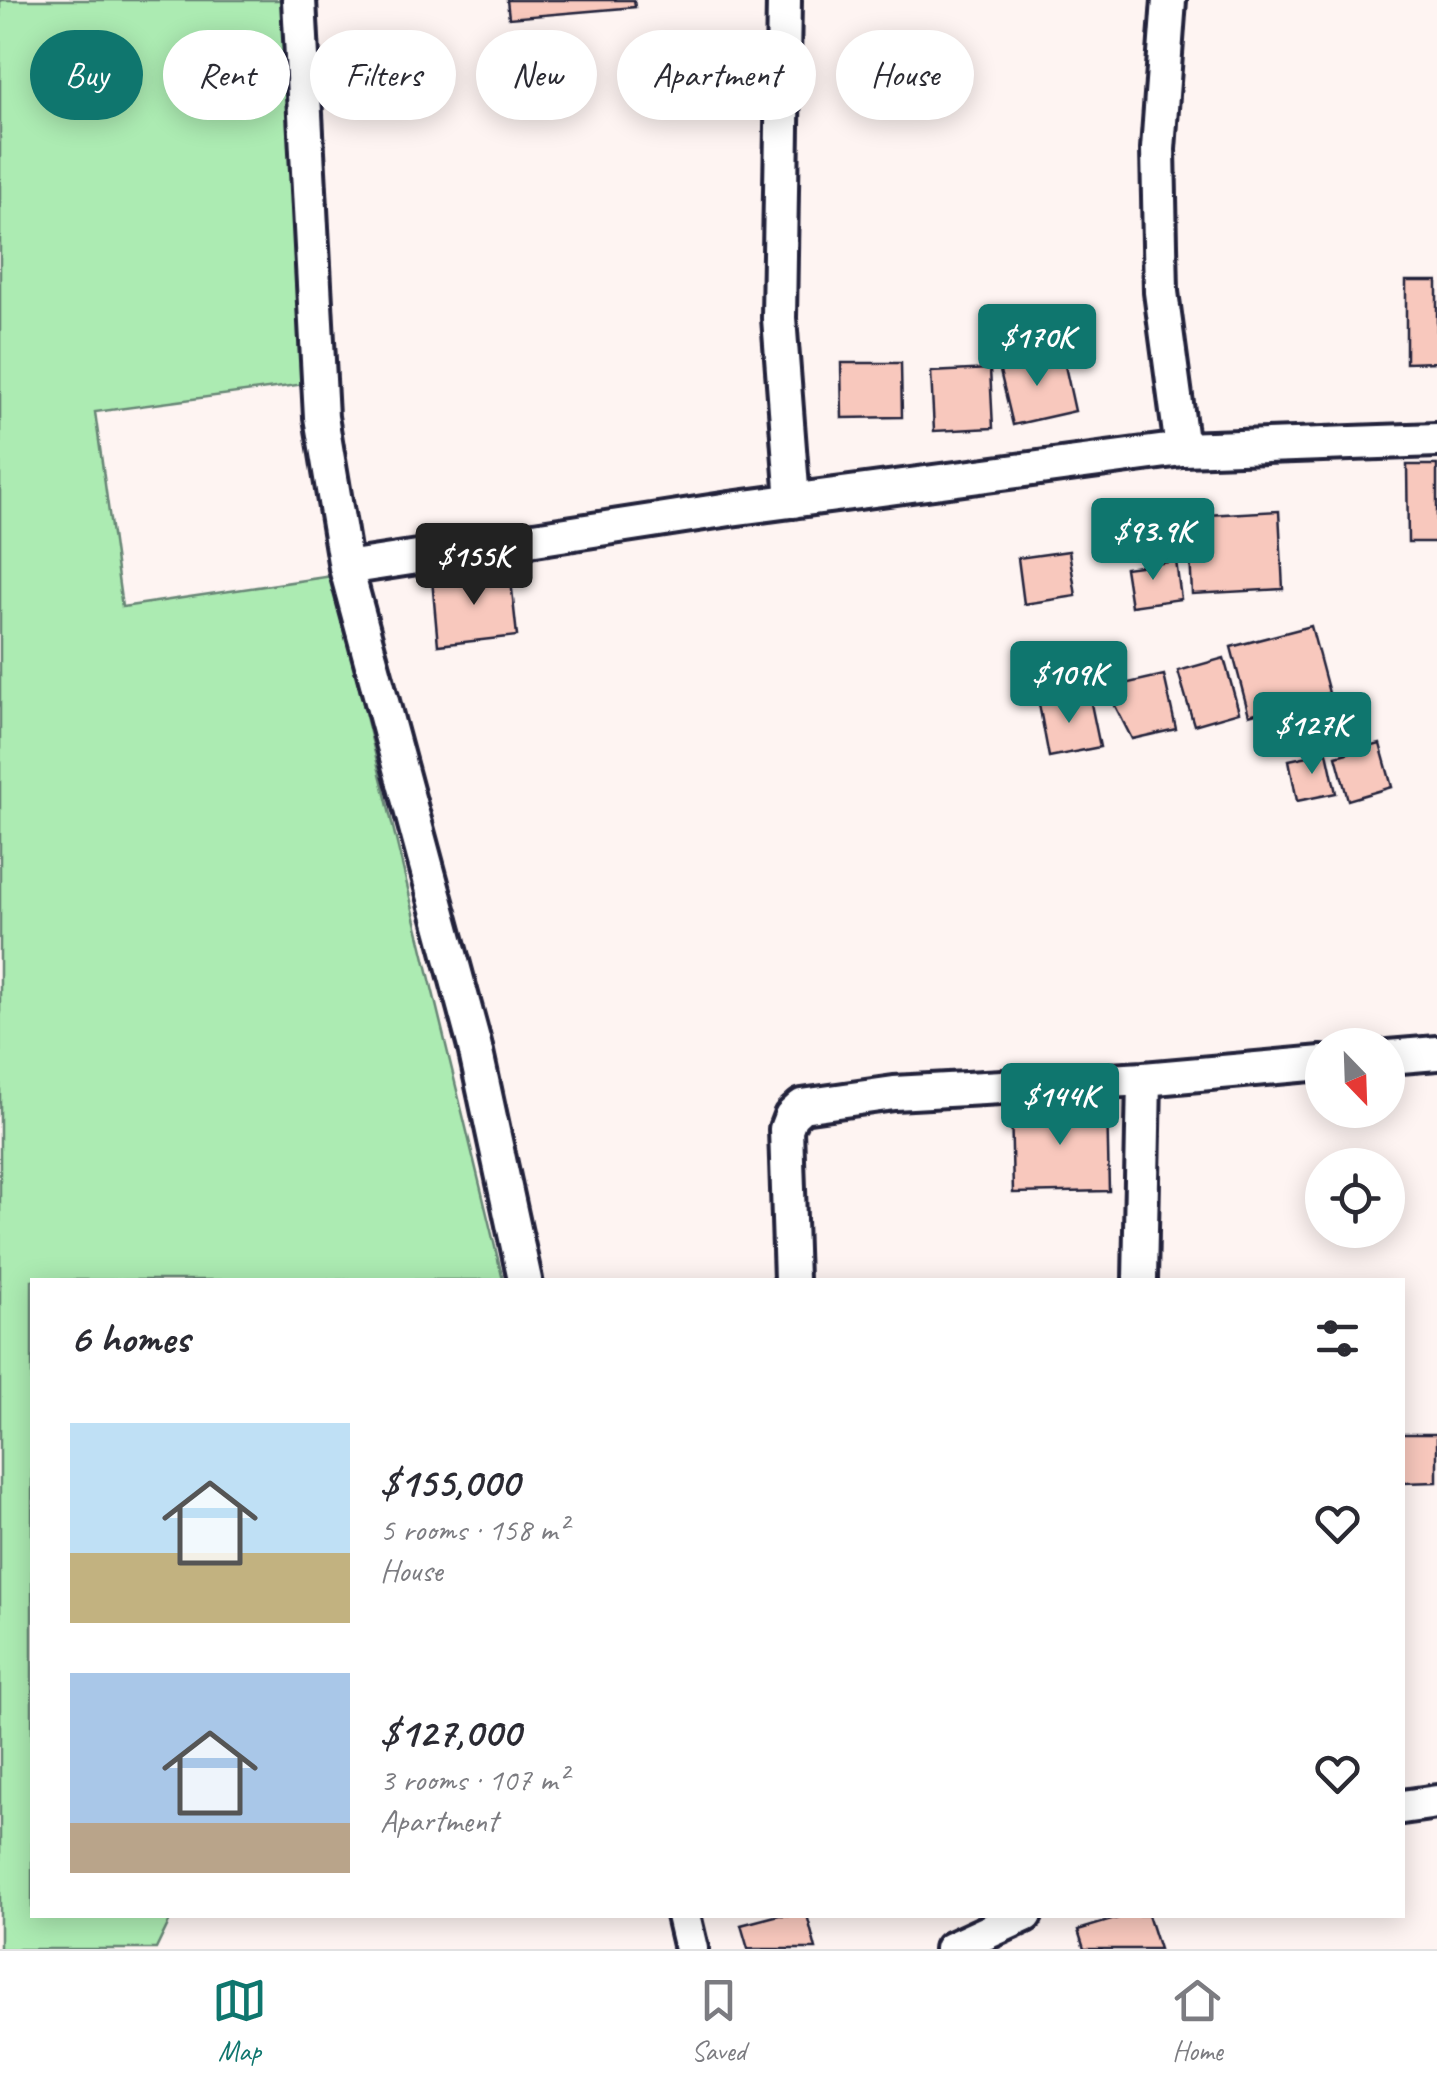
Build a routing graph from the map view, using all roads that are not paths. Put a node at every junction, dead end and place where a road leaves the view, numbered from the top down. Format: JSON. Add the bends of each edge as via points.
{"nodes":[{"id":1,"x":299,"y":0,"type":"edge"},
{"id":2,"x":784,"y":0,"type":"edge"},
{"id":3,"x":1170,"y":0,"type":"edge"},
{"id":4,"x":1437,"y":440,"type":"edge"},
{"id":5,"x":1182,"y":450,"type":"junction"},
{"id":6,"x":793,"y":501,"type":"junction"},
{"id":7,"x":346,"y":568,"type":"junction"},
{"id":8,"x":1437,"y":1053,"type":"edge"},
{"id":9,"x":1405,"y":1056,"type":"edge"},
{"id":10,"x":1305,"y":1065,"type":"edge"},
{"id":11,"x":1144,"y":1080,"type":"junction"},
{"id":12,"x":525,"y":1278,"type":"edge"},
{"id":13,"x":791,"y":1278,"type":"edge"},
{"id":14,"x":1140,"y":1278,"type":"edge"},
{"id":15,"x":1437,"y":1802,"type":"edge"},
{"id":16,"x":1405,"y":1807,"type":"edge"},
{"id":17,"x":684,"y":1918,"type":"edge"},
{"id":18,"x":1019,"y":1918,"type":"edge"},
{"id":19,"x":960,"y":1947,"type":"edge"},
{"id":20,"x":691,"y":1949,"type":"edge"}],
"edges":[{"from":1,"to":7,"type":"street","via":[[322,417]]},
{"from":2,"to":6,"type":"street","via":[[779,318]]},
{"from":3,"to":5,"type":"street","via":[[1158,149],[1161,292]]},
{"from":4,"to":5,"type":"street"},
{"from":5,"to":6,"type":"street"},
{"from":6,"to":7,"type":"street"},
{"from":7,"to":12,"type":"street","via":[[474,1043]]},
{"from":8,"to":9,"type":"street"},
{"from":10,"to":11,"type":"street"},
{"from":11,"to":13,"type":"street","via":[[894,1093],[802,1106],[786,1129]]},
{"from":11,"to":14,"type":"street"},
{"from":15,"to":16,"type":"street"},
{"from":17,"to":20,"type":"street"},
{"from":18,"to":19,"type":"street"}]}
